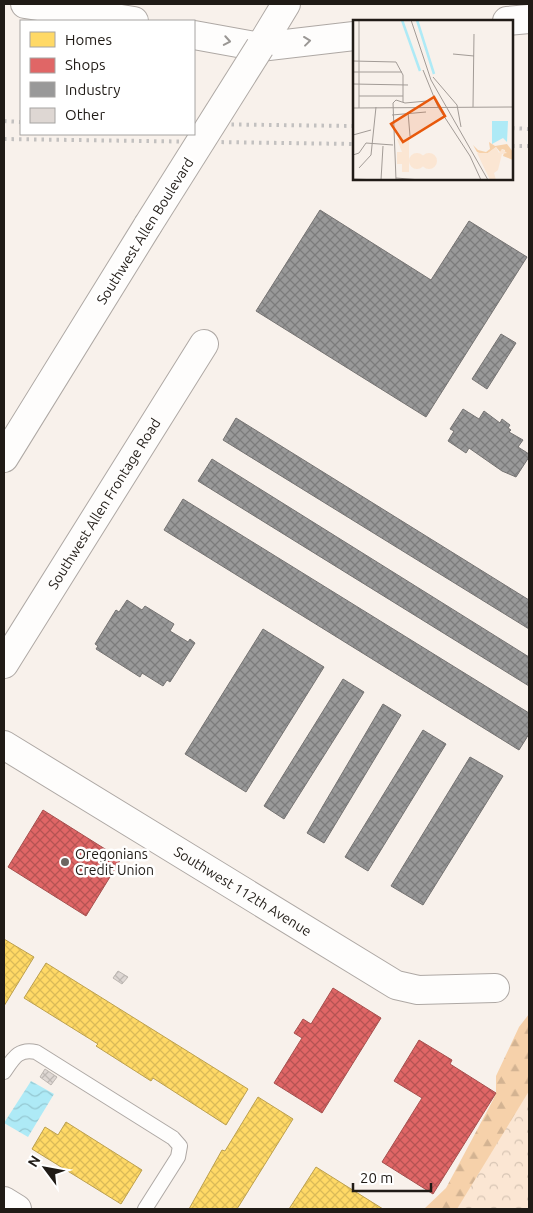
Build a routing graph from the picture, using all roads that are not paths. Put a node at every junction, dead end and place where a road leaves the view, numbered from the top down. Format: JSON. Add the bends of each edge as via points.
{"nodes":[{"id":1,"x":25,"y":4,"type":"edge"},
{"id":2,"x":286,"y":4,"type":"edge"},
{"id":3,"x":529,"y":19,"type":"edge"},
{"id":4,"x":128,"y":20,"type":"edge"},
{"id":5,"x":513,"y":20,"type":"edge"},
{"id":6,"x":195,"y":35,"type":"edge"},
{"id":7,"x":353,"y":36,"type":"edge"},
{"id":8,"x":260,"y":46,"type":"junction"},
{"id":9,"x":204,"y":344,"type":"dead end"},
{"id":10,"x":4,"y":458,"type":"edge"},
{"id":11,"x":4,"y":664,"type":"edge"},
{"id":12,"x":4,"y":745,"type":"edge"},
{"id":13,"x":495,"y":988,"type":"dead end"},
{"id":14,"x":4,"y":1072,"type":"edge"},
{"id":15,"x":4,"y":1201,"type":"edge"},
{"id":16,"x":17,"y":1209,"type":"edge"},
{"id":17,"x":145,"y":1209,"type":"edge"}],
"edges":[{"from":1,"to":4,"type":"main road"},
{"from":2,"to":8,"type":"main road","name":"Southwest Allen Boulevard"},
{"from":3,"to":5,"type":"main road"},
{"from":6,"to":8,"type":"main road","one_way":true},
{"from":8,"to":7,"type":"main road","one_way":true},
{"from":8,"to":10,"type":"main road","name":"Southwest Allen Boulevard","bridge":true},
{"from":9,"to":11,"type":"main road","name":"Southwest Allen Frontage Road"},
{"from":12,"to":13,"type":"main road","name":"Southwest 112th Avenue","via":[[396,984],[418,990]]},
{"from":14,"to":17,"type":"lane","via":[[18,1054],[27,1050],[36,1052],[173,1138],[180,1146],[178,1157]]},
{"from":15,"to":16,"type":"main road"}]}
